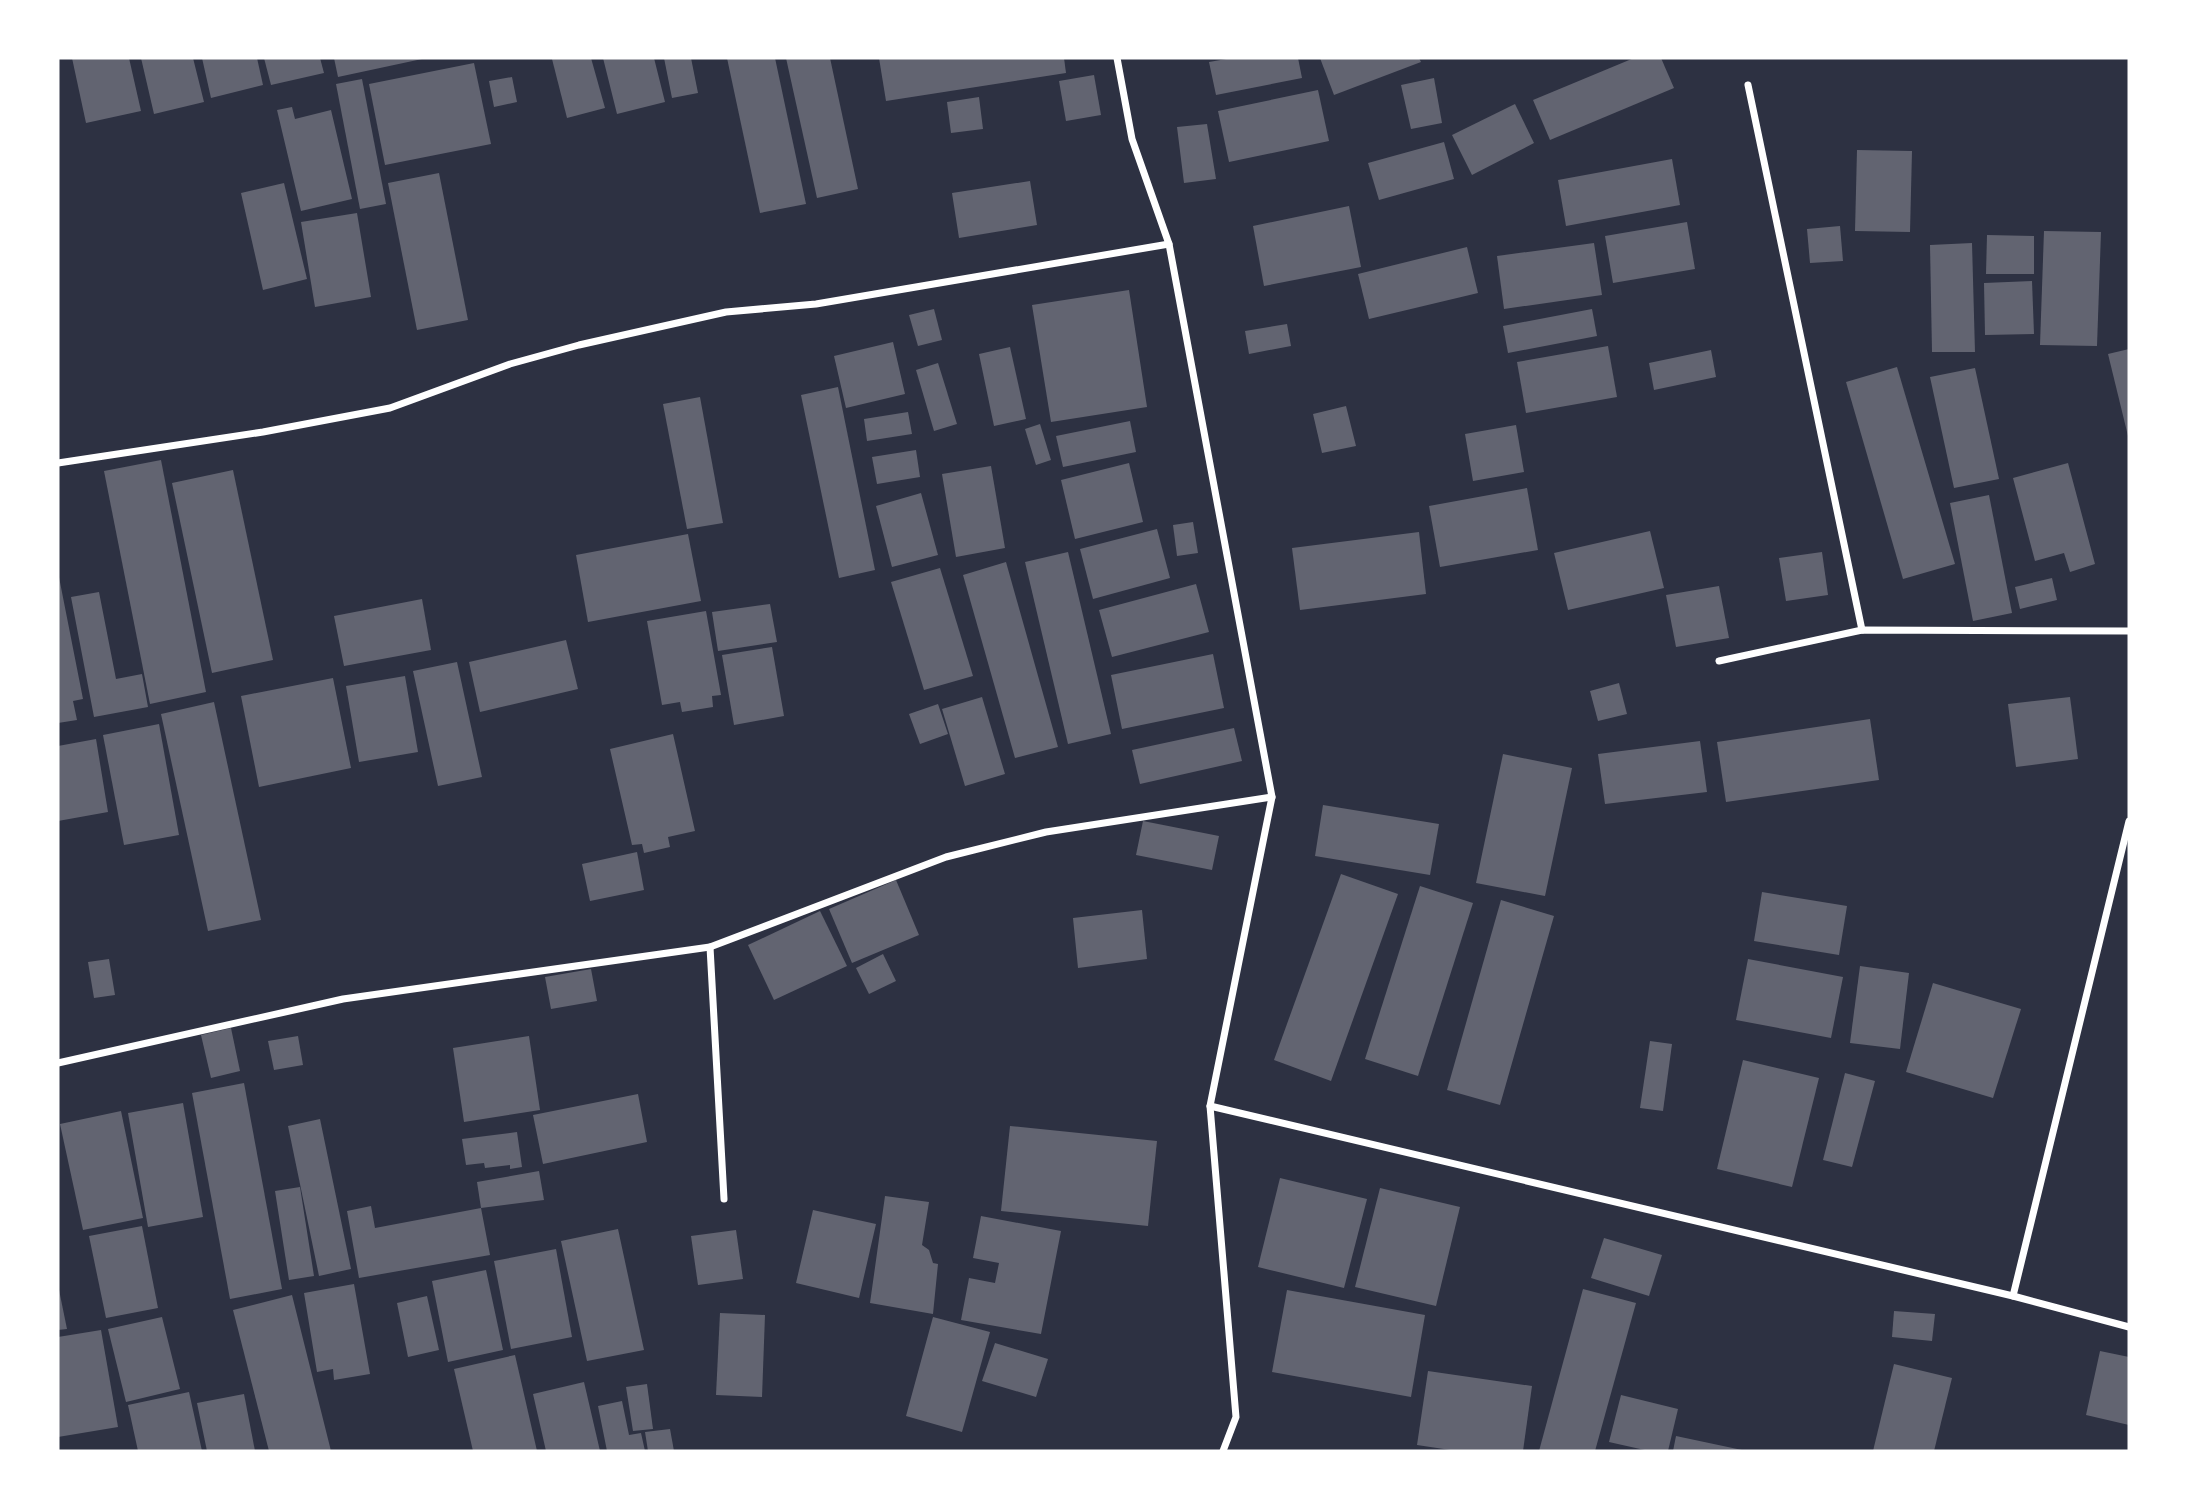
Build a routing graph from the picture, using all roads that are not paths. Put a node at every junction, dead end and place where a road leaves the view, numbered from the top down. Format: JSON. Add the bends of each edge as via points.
{"nodes":[{"id":1,"x":1117,"y":58,"type":"edge"},
{"id":2,"x":1748,"y":85,"type":"dead end"},
{"id":3,"x":1169,"y":244,"type":"junction"},
{"id":4,"x":58,"y":463,"type":"edge"},
{"id":5,"x":1863,"y":630,"type":"junction"},
{"id":6,"x":2129,"y":631,"type":"edge"},
{"id":7,"x":1719,"y":661,"type":"dead end"},
{"id":8,"x":1272,"y":797,"type":"junction"},
{"id":9,"x":2129,"y":821,"type":"edge"},
{"id":10,"x":710,"y":947,"type":"junction"},
{"id":11,"x":58,"y":1063,"type":"edge"},
{"id":12,"x":1210,"y":1106,"type":"junction"},
{"id":13,"x":724,"y":1199,"type":"dead end"},
{"id":14,"x":2013,"y":1296,"type":"junction"},
{"id":15,"x":2129,"y":1327,"type":"edge"},
{"id":16,"x":1223,"y":1451,"type":"edge"}],
"edges":[{"from":1,"to":3,"type":"street","via":[[1132,139]]},
{"from":2,"to":5,"type":"street"},
{"from":3,"to":4,"type":"street","via":[[816,304],[726,312],[510,364],[390,408]]},
{"from":3,"to":8,"type":"street"},
{"from":5,"to":6,"type":"street"},
{"from":5,"to":7,"type":"street"},
{"from":8,"to":10,"type":"street","via":[[1046,832],[946,857]]},
{"from":8,"to":12,"type":"street"},
{"from":9,"to":14,"type":"street"},
{"from":10,"to":11,"type":"street","via":[[343,999]]},
{"from":10,"to":13,"type":"street"},
{"from":12,"to":14,"type":"street"},
{"from":12,"to":16,"type":"street","via":[[1236,1417]]},
{"from":14,"to":15,"type":"street"}]}
